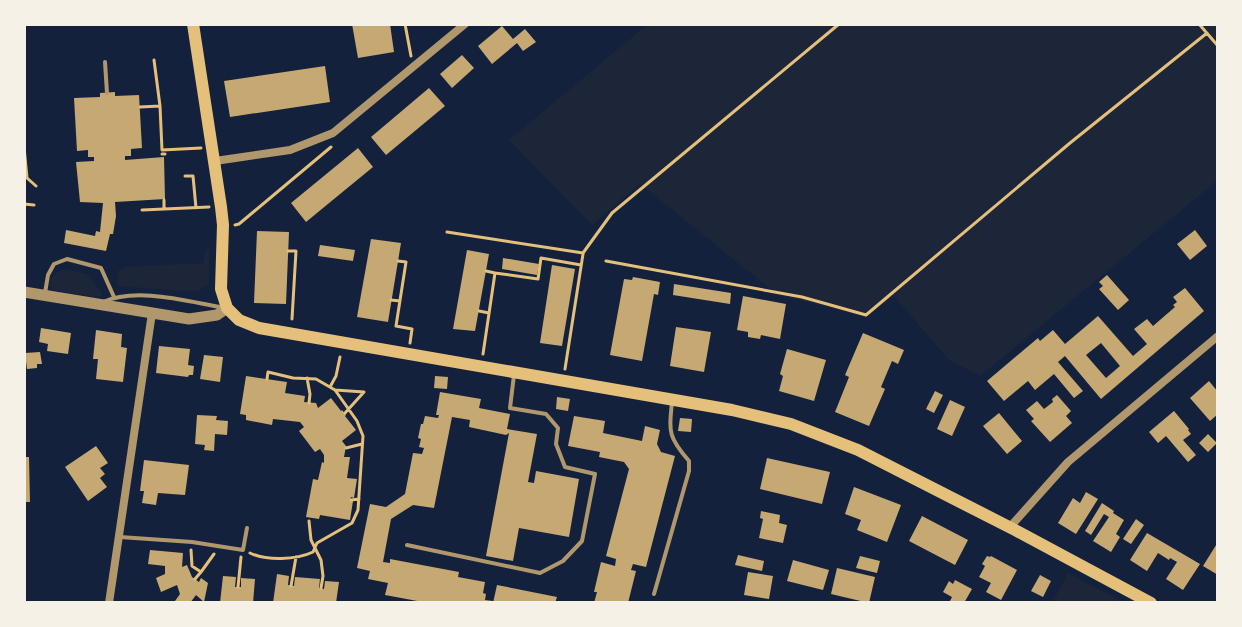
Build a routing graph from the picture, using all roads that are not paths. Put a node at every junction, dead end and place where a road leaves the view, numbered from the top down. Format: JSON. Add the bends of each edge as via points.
{"nodes":[{"id":1,"x":193,"y":24,"type":"edge"},
{"id":2,"x":465,"y":24,"type":"edge"},
{"id":3,"x":105,"y":62,"type":"dead end"},
{"id":4,"x":107,"y":93,"type":"dead end"},
{"id":5,"x":215,"y":161,"type":"junction"},
{"id":6,"x":24,"y":292,"type":"edge"},
{"id":7,"x":44,"y":296,"type":"junction"},
{"id":8,"x":113,"y":302,"type":"junction"},
{"id":9,"x":227,"y":308,"type":"junction"},
{"id":10,"x":152,"y":313,"type":"junction"},
{"id":11,"x":1218,"y":336,"type":"edge"},
{"id":12,"x":515,"y":372,"type":"junction"},
{"id":13,"x":673,"y":399,"type":"junction"},
{"id":14,"x":1010,"y":527,"type":"junction"},
{"id":15,"x":247,"y":528,"type":"dead end"},
{"id":16,"x":120,"y":537,"type":"junction"},
{"id":17,"x":407,"y":545,"type":"dead end"},
{"id":18,"x":654,"y":594,"type":"dead end"},
{"id":19,"x":109,"y":603,"type":"edge"},
{"id":20,"x":1151,"y":603,"type":"edge"}],
"edges":[{"from":1,"to":5,"type":"main road"},
{"from":2,"to":5,"type":"street","via":[[333,133],[290,150]]},
{"from":3,"to":4,"type":"lane"},
{"from":5,"to":9,"type":"main road","via":[[223,225],[221,289]]},
{"from":6,"to":7,"type":"street"},
{"from":7,"to":8,"type":"street","via":[[96,305]]},
{"from":7,"to":8,"type":"lane","via":[[54,264],[67,259],[101,268]]},
{"from":8,"to":9,"type":"lane","via":[[152,296]]},
{"from":8,"to":10,"type":"street"},
{"from":9,"to":10,"type":"street","via":[[194,319]]},
{"from":9,"to":12,"type":"main road","via":[[259,328]]},
{"from":10,"to":16,"type":"street"},
{"from":11,"to":14,"type":"street","via":[[1068,462]]},
{"from":12,"to":13,"type":"main road"},
{"from":12,"to":17,"type":"lane","via":[[510,408],[546,414],[558,428],[556,444],[565,467],[595,474],[582,541],[563,561],[540,573]]},
{"from":13,"to":14,"type":"main road","via":[[791,424],[858,450]]},
{"from":13,"to":18,"type":"lane","via":[[669,429],[689,461],[689,471]]},
{"from":14,"to":20,"type":"main road"},
{"from":15,"to":16,"type":"lane","via":[[243,550]]},
{"from":16,"to":19,"type":"street"}]}
